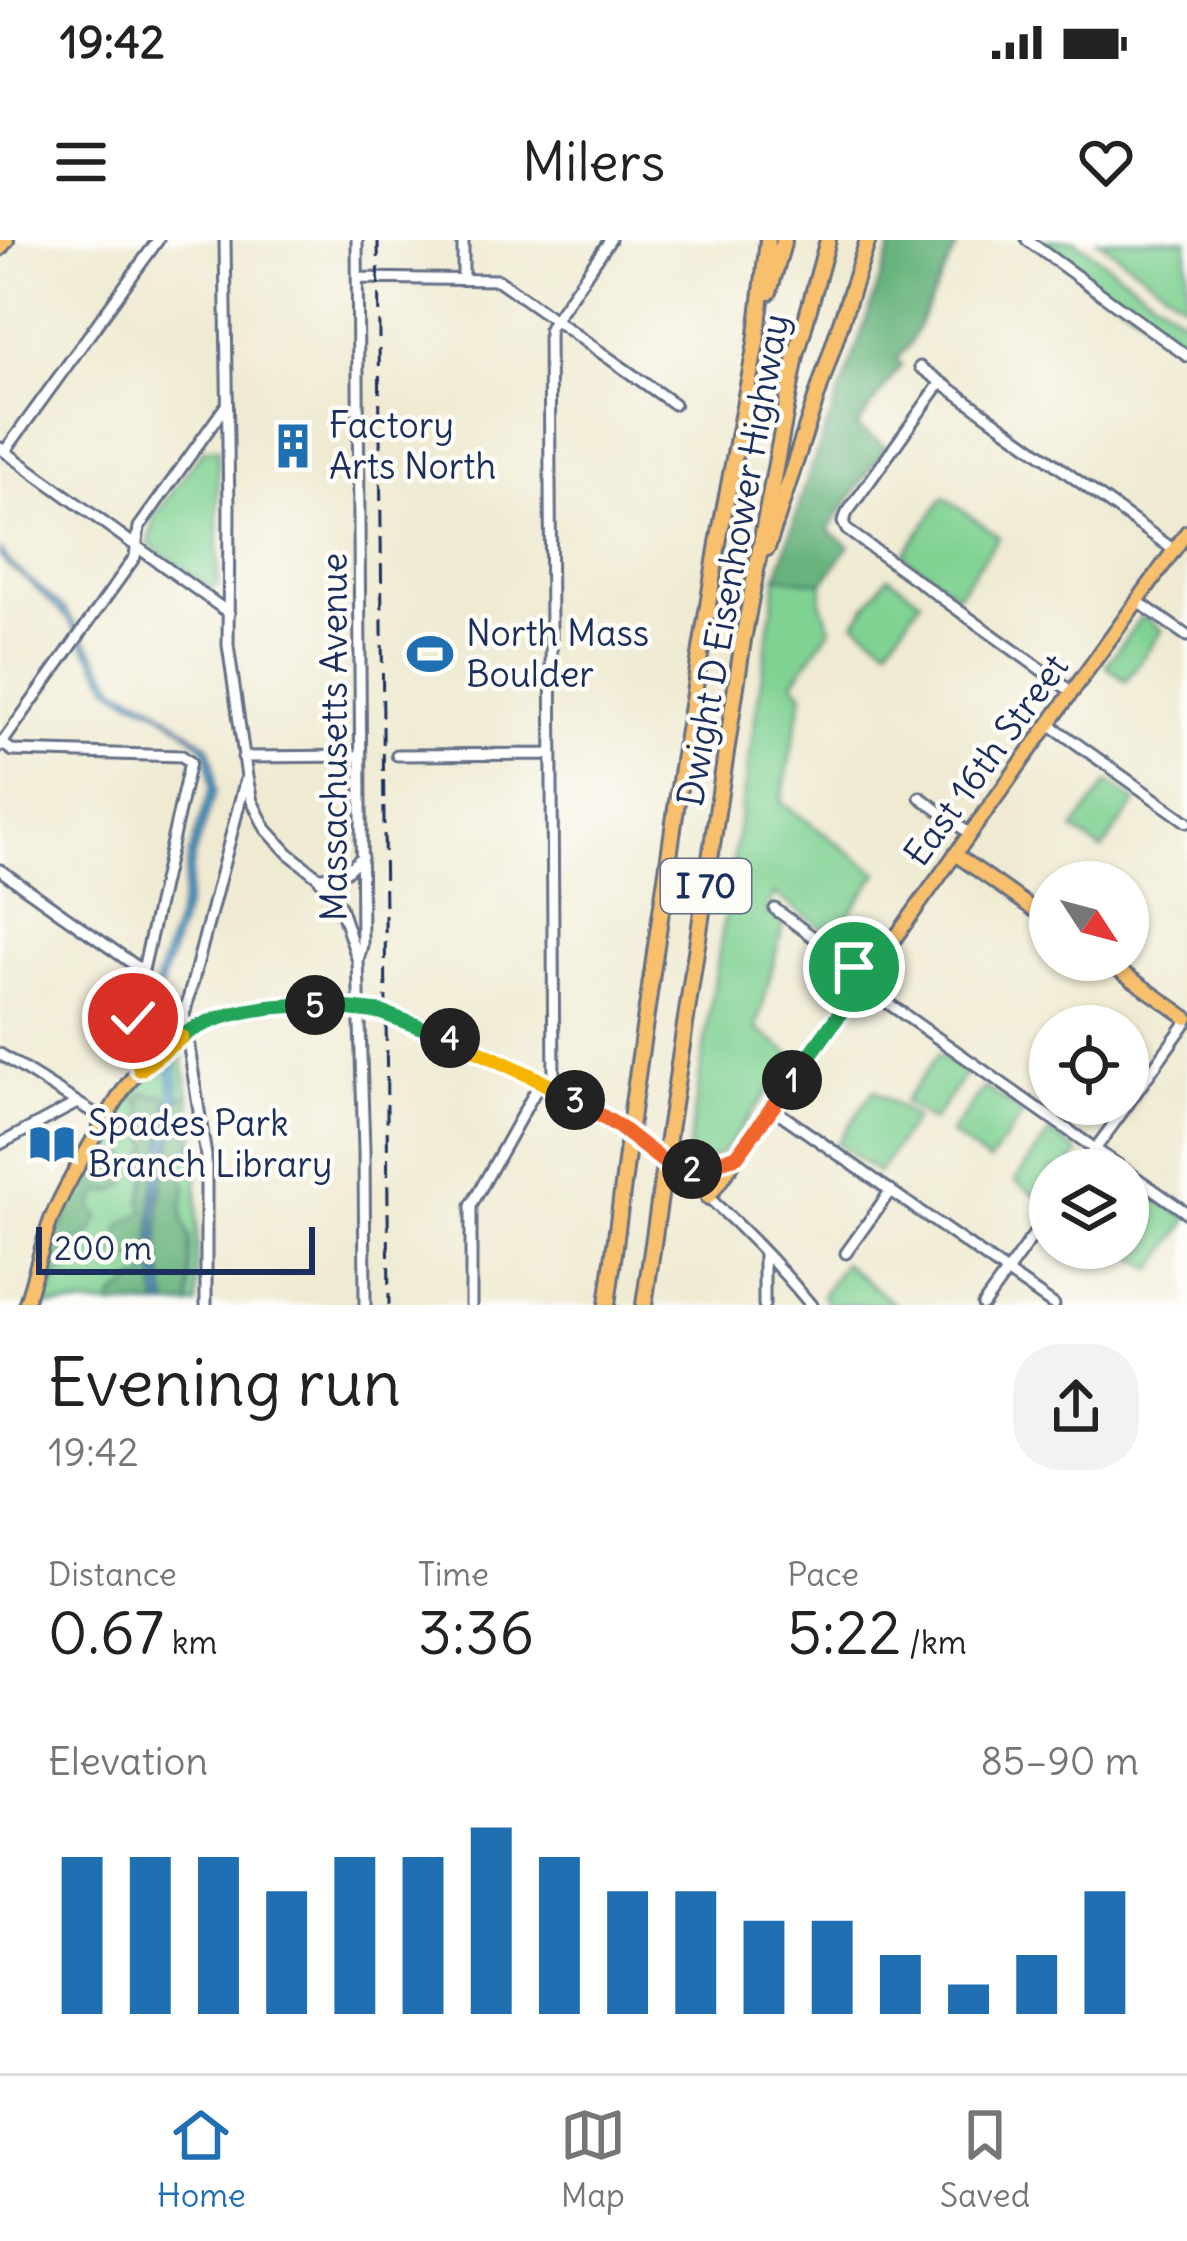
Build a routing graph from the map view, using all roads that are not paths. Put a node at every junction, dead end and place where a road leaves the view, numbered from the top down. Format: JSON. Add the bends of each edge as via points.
{"nodes":[{"id":1,"x":7,"y":240,"type":"edge"},
{"id":2,"x":158,"y":240,"type":"edge"},
{"id":3,"x":225,"y":240,"type":"edge"},
{"id":4,"x":356,"y":240,"type":"edge"},
{"id":5,"x":463,"y":240,"type":"edge"},
{"id":6,"x":610,"y":240,"type":"edge"},
{"id":7,"x":768,"y":240,"type":"edge"},
{"id":8,"x":784,"y":240,"type":"edge"},
{"id":9,"x":868,"y":240,"type":"edge"},
{"id":10,"x":1027,"y":240,"type":"edge"},
{"id":11,"x":828,"y":245,"type":"edge"},
{"id":12,"x":0,"y":250,"type":"edge"},
{"id":13,"x":357,"y":278,"type":"junction"},
{"id":14,"x":464,"y":278,"type":"junction"},
{"id":15,"x":554,"y":318,"type":"junction"},
{"id":16,"x":756,"y":343,"type":"junction"},
{"id":17,"x":1187,"y":356,"type":"edge"},
{"id":18,"x":920,"y":367,"type":"dead end"},
{"id":19,"x":941,"y":382,"type":"junction"},
{"id":20,"x":228,"y":404,"type":"junction"},
{"id":21,"x":674,"y":404,"type":"dead end"},
{"id":22,"x":2,"y":449,"type":"edge"},
{"id":23,"x":1187,"y":532,"type":"edge"},
{"id":24,"x":137,"y":546,"type":"junction"},
{"id":25,"x":1174,"y":550,"type":"junction"},
{"id":26,"x":1137,"y":601,"type":"junction"},
{"id":27,"x":229,"y":613,"type":"junction"},
{"id":28,"x":1187,"y":636,"type":"edge"},
{"id":29,"x":742,"y":640,"type":"junction"},
{"id":30,"x":1072,"y":692,"type":"junction"},
{"id":31,"x":1048,"y":724,"type":"junction"},
{"id":32,"x":1,"y":744,"type":"edge"},
{"id":33,"x":552,"y":754,"type":"junction"},
{"id":34,"x":397,"y":755,"type":"dead end"},
{"id":35,"x":361,"y":756,"type":"junction"},
{"id":36,"x":243,"y":757,"type":"junction"},
{"id":37,"x":247,"y":777,"type":"junction"},
{"id":38,"x":920,"y":797,"type":"dead end"},
{"id":39,"x":1187,"y":822,"type":"edge"},
{"id":40,"x":970,"y":834,"type":"junction"},
{"id":41,"x":955,"y":854,"type":"junction"},
{"id":42,"x":362,"y":857,"type":"junction"},
{"id":43,"x":0,"y":869,"type":"edge"},
{"id":44,"x":318,"y":877,"type":"junction"},
{"id":45,"x":1029,"y":906,"type":"edge"},
{"id":46,"x":776,"y":909,"type":"dead end"},
{"id":47,"x":358,"y":960,"type":"junction"},
{"id":48,"x":142,"y":971,"type":"junction"},
{"id":49,"x":864,"y":980,"type":"junction"},
{"id":50,"x":1134,"y":981,"type":"edge"},
{"id":51,"x":359,"y":1009,"type":"junction"},
{"id":52,"x":1187,"y":1019,"type":"edge"},
{"id":53,"x":187,"y":1033,"type":"junction"},
{"id":54,"x":0,"y":1054,"type":"edge"},
{"id":55,"x":144,"y":1064,"type":"junction"},
{"id":56,"x":1149,"y":1074,"type":"edge"},
{"id":57,"x":547,"y":1084,"type":"junction"},
{"id":58,"x":77,"y":1103,"type":"junction"},
{"id":59,"x":772,"y":1108,"type":"junction"},
{"id":60,"x":105,"y":1120,"type":"junction"},
{"id":61,"x":1113,"y":1125,"type":"edge"},
{"id":62,"x":0,"y":1144,"type":"edge"},
{"id":63,"x":1095,"y":1149,"type":"joint"},
{"id":64,"x":737,"y":1156,"type":"junction"},
{"id":65,"x":677,"y":1172,"type":"junction"},
{"id":66,"x":1149,"y":1186,"type":"edge"},
{"id":67,"x":891,"y":1190,"type":"junction"},
{"id":68,"x":708,"y":1198,"type":"junction"},
{"id":69,"x":1187,"y":1213,"type":"edge"},
{"id":70,"x":1029,"y":1241,"type":"edge"},
{"id":71,"x":764,"y":1252,"type":"junction"},
{"id":72,"x":846,"y":1253,"type":"dead end"},
{"id":73,"x":1007,"y":1272,"type":"junction"},
{"id":74,"x":25,"y":1305,"type":"edge"},
{"id":75,"x":206,"y":1305,"type":"edge"},
{"id":76,"x":365,"y":1305,"type":"edge"},
{"id":77,"x":471,"y":1305,"type":"edge"},
{"id":78,"x":607,"y":1305,"type":"edge"},
{"id":79,"x":644,"y":1305,"type":"edge"},
{"id":80,"x":764,"y":1305,"type":"edge"},
{"id":81,"x":811,"y":1305,"type":"edge"},
{"id":82,"x":983,"y":1305,"type":"edge"},
{"id":83,"x":1054,"y":1305,"type":"edge"}],
"edges":[{"from":1,"to":12,"type":"main road"},
{"from":2,"to":22,"type":"street"},
{"from":3,"to":20,"type":"street"},
{"from":4,"to":13,"type":"street","name":"Massachusetts Avenue"},
{"from":5,"to":14,"type":"street"},
{"from":6,"to":15,"type":"street"},
{"from":7,"to":16,"type":"highway","number":"I 70"},
{"from":8,"to":16,"type":"highway"},
{"from":9,"to":29,"type":"highway"},
{"from":10,"to":17,"type":"street"},
{"from":11,"to":29,"type":"highway","name":"Dwight D Eisenhower Highway","number":"I 70","via":[[796,356]]},
{"from":13,"to":14,"type":"street"},
{"from":13,"to":35,"type":"street","name":"Massachusetts Avenue"},
{"from":14,"to":15,"type":"street","via":[[502,281]]},
{"from":15,"to":21,"type":"street"},
{"from":15,"to":33,"type":"street"},
{"from":16,"to":78,"type":"highway","name":"Dwight D Eisenhower Highway","number":"I 70","bridge":true,"via":[[710,590]]},
{"from":18,"to":19,"type":"street"},
{"from":19,"to":25,"type":"street"},
{"from":19,"to":30,"type":"street","via":[[843,522]]},
{"from":20,"to":24,"type":"street","via":[[140,527]]},
{"from":20,"to":27,"type":"street"},
{"from":22,"to":24,"type":"street"},
{"from":23,"to":25,"type":"main road","name":"East 16th Street"},
{"from":24,"to":27,"type":"street"},
{"from":24,"to":32,"type":"street"},
{"from":25,"to":26,"type":"main road","name":"East 16th Street"},
{"from":26,"to":28,"type":"street"},
{"from":26,"to":30,"type":"main road","name":"East 16th Street"},
{"from":27,"to":36,"type":"street"},
{"from":29,"to":79,"type":"highway","name":"Dwight D Eisenhower Highway","number":"I 70","bridge":true},
{"from":30,"to":31,"type":"main road","name":"East 16th Street"},
{"from":31,"to":39,"type":"street"},
{"from":31,"to":40,"type":"main road","name":"East 16th Street"},
{"from":32,"to":48,"type":"street","via":[[188,760]]},
{"from":33,"to":34,"type":"street"},
{"from":33,"to":57,"type":"street"},
{"from":35,"to":36,"type":"street"},
{"from":35,"to":42,"type":"street","name":"Massachusetts Avenue"},
{"from":36,"to":37,"type":"street"},
{"from":37,"to":44,"type":"street","via":[[266,829]]},
{"from":37,"to":53,"type":"street","via":[[184,1012]]},
{"from":38,"to":40,"type":"street"},
{"from":40,"to":41,"type":"main road","name":"East 16th Street"},
{"from":41,"to":45,"type":"main road"},
{"from":41,"to":49,"type":"main road","name":"East 16th Street"},
{"from":42,"to":44,"type":"street","via":[[341,875]]},
{"from":42,"to":47,"type":"street","name":"Massachusetts Avenue"},
{"from":43,"to":48,"type":"street"},
{"from":44,"to":47,"type":"street","via":[[340,906]]},
{"from":46,"to":49,"type":"street"},
{"from":47,"to":51,"type":"street","name":"Massachusetts Avenue"},
{"from":48,"to":55,"type":"street","via":[[133,1025]]},
{"from":49,"to":59,"type":"main road","name":"East 16th Street"},
{"from":49,"to":63,"type":"street"},
{"from":50,"to":52,"type":"main road"},
{"from":51,"to":53,"type":"main road","via":[[266,1009]]},
{"from":51,"to":57,"type":"main road","via":[[434,1031]]},
{"from":51,"to":76,"type":"street","name":"Massachusetts Avenue"},
{"from":52,"to":56,"type":"street"},
{"from":53,"to":55,"type":"main road"},
{"from":53,"to":75,"type":"street","via":[[206,1156]]},
{"from":54,"to":58,"type":"street"},
{"from":55,"to":60,"type":"main road"},
{"from":57,"to":65,"type":"street"},
{"from":57,"to":77,"type":"street","via":[[471,1206]]},
{"from":58,"to":60,"type":"street"},
{"from":58,"to":62,"type":"street"},
{"from":59,"to":64,"type":"main road","name":"East 16th Street"},
{"from":59,"to":67,"type":"street"},
{"from":60,"to":74,"type":"main road","via":[[53,1216]]},
{"from":61,"to":63,"type":"street"},
{"from":64,"to":65,"type":"main road"},
{"from":64,"to":68,"type":"main road","name":"East 16th Street"},
{"from":65,"to":68,"type":"street"},
{"from":66,"to":69,"type":"street"},
{"from":67,"to":72,"type":"street"},
{"from":67,"to":73,"type":"street"},
{"from":68,"to":71,"type":"street"},
{"from":70,"to":73,"type":"street"},
{"from":71,"to":80,"type":"street"},
{"from":71,"to":81,"type":"street"},
{"from":73,"to":82,"type":"street"},
{"from":73,"to":83,"type":"street"}]}
